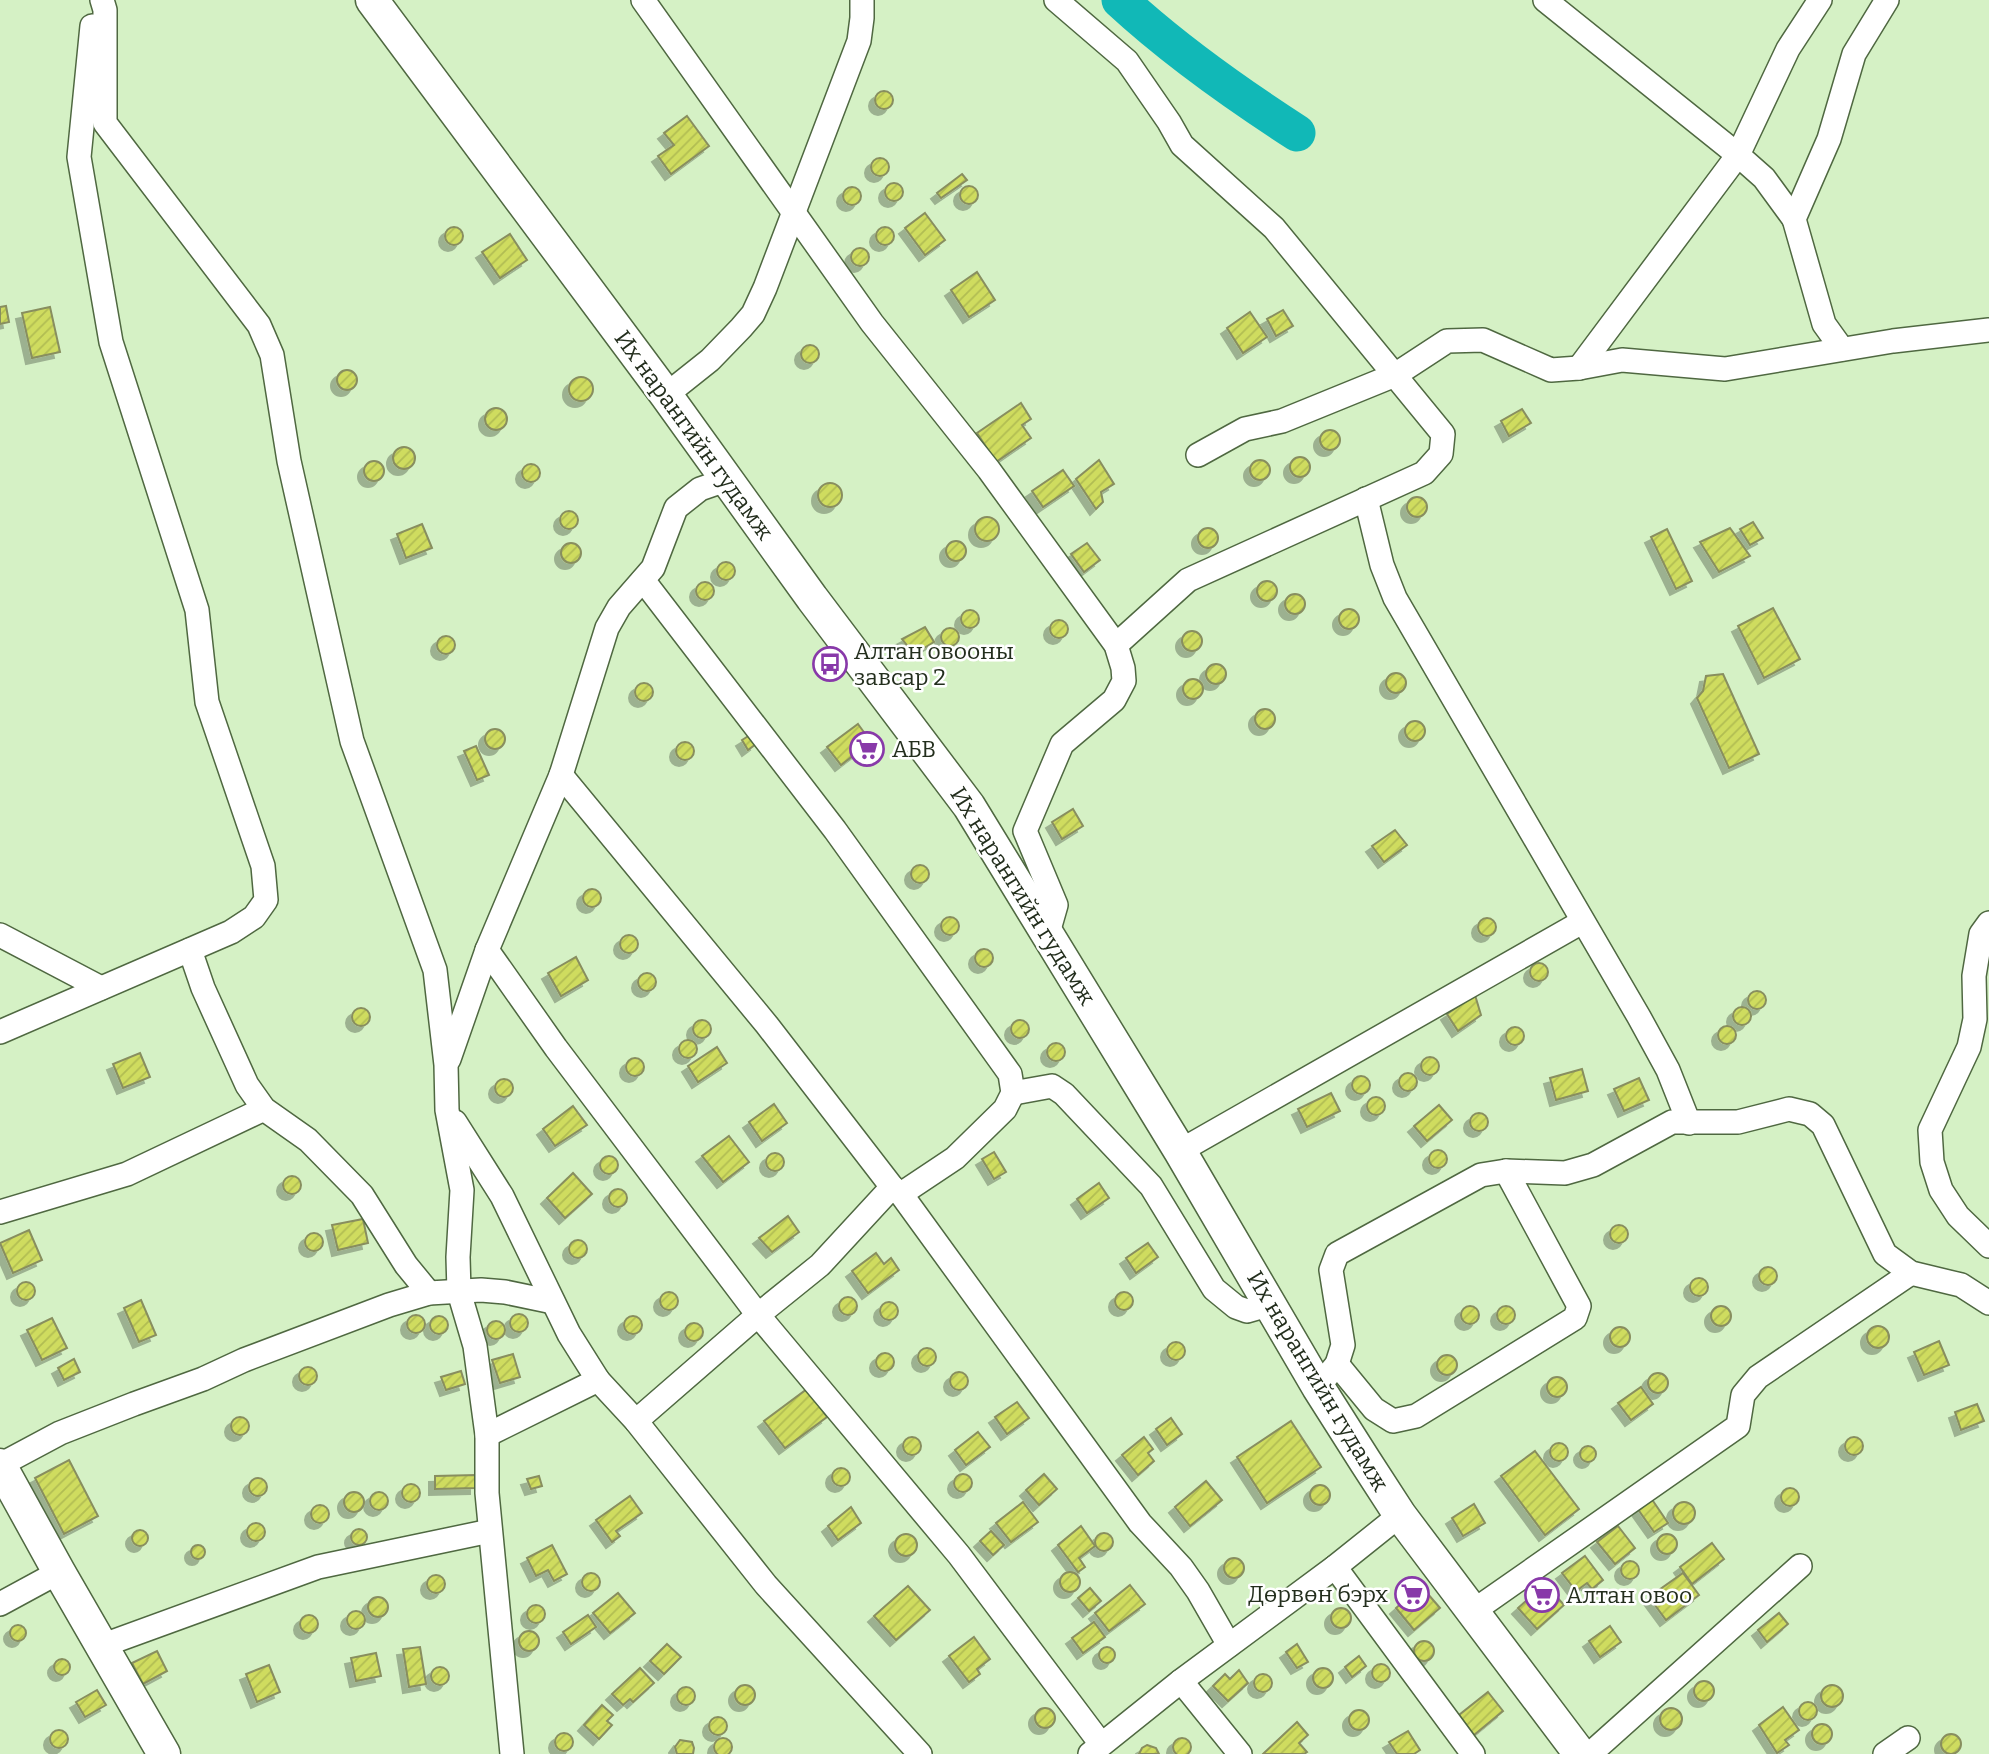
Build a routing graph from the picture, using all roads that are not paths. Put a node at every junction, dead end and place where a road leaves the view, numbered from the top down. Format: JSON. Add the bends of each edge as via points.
{"nodes":[{"id":1,"x":95,"y":0,"type":"edge"},
{"id":2,"x":102,"y":0,"type":"edge"},
{"id":3,"x":372,"y":0,"type":"edge"},
{"id":4,"x":643,"y":0,"type":"edge"},
{"id":5,"x":862,"y":0,"type":"edge"},
{"id":6,"x":1056,"y":0,"type":"edge"},
{"id":7,"x":1545,"y":0,"type":"edge"},
{"id":8,"x":1820,"y":0,"type":"edge"},
{"id":9,"x":1887,"y":0,"type":"edge"},
{"id":10,"x":1738,"y":155,"type":"junction"},
{"id":11,"x":793,"y":209,"type":"junction"},
{"id":12,"x":1794,"y":219,"type":"junction"},
{"id":13,"x":1989,"y":330,"type":"edge"},
{"id":14,"x":1842,"y":349,"type":"junction"},
{"id":15,"x":1579,"y":368,"type":"junction"},
{"id":16,"x":1395,"y":375,"type":"junction"},
{"id":17,"x":666,"y":395,"type":"junction"},
{"id":18,"x":1198,"y":455,"type":"dead end"},
{"id":19,"x":726,"y":480,"type":"junction"},
{"id":20,"x":1366,"y":499,"type":"junction"},
{"id":21,"x":643,"y":580,"type":"junction"},
{"id":22,"x":1116,"y":645,"type":"junction"},
{"id":23,"x":561,"y":775,"type":"junction"},
{"id":24,"x":1582,"y":922,"type":"junction"},
{"id":25,"x":1989,"y":923,"type":"edge"},
{"id":26,"x":1048,"y":933,"type":"junction"},
{"id":27,"x":0,"y":935,"type":"edge"},
{"id":28,"x":190,"y":950,"type":"junction"},
{"id":29,"x":487,"y":950,"type":"junction"},
{"id":30,"x":101,"y":988,"type":"junction"},
{"id":31,"x":0,"y":1032,"type":"edge"},
{"id":32,"x":446,"y":1065,"type":"junction"},
{"id":33,"x":1013,"y":1093,"type":"junction"},
{"id":34,"x":264,"y":1109,"type":"junction"},
{"id":35,"x":447,"y":1110,"type":"junction"},
{"id":36,"x":1689,"y":1123,"type":"junction"},
{"id":37,"x":1180,"y":1151,"type":"junction"},
{"id":38,"x":1506,"y":1171,"type":"junction"},
{"id":39,"x":896,"y":1191,"type":"junction"},
{"id":40,"x":0,"y":1212,"type":"edge"},
{"id":41,"x":1989,"y":1246,"type":"edge"},
{"id":42,"x":1911,"y":1272,"type":"junction"},
{"id":43,"x":459,"y":1292,"type":"junction"},
{"id":44,"x":429,"y":1293,"type":"junction"},
{"id":45,"x":553,"y":1302,"type":"junction"},
{"id":46,"x":1989,"y":1303,"type":"edge"},
{"id":47,"x":1271,"y":1304,"type":"junction"},
{"id":48,"x":758,"y":1315,"type":"junction"},
{"id":49,"x":1328,"y":1376,"type":"junction"},
{"id":50,"x":598,"y":1380,"type":"junction"},
{"id":51,"x":636,"y":1421,"type":"junction"},
{"id":52,"x":487,"y":1435,"type":"junction"},
{"id":53,"x":0,"y":1465,"type":"edge"},
{"id":54,"x":1400,"y":1515,"type":"junction"},
{"id":55,"x":490,"y":1531,"type":"junction"},
{"id":56,"x":1800,"y":1566,"type":"dead end"},
{"id":57,"x":1335,"y":1567,"type":"junction"},
{"id":58,"x":59,"y":1572,"type":"junction"},
{"id":59,"x":0,"y":1604,"type":"edge"},
{"id":60,"x":1472,"y":1612,"type":"junction"},
{"id":61,"x":1229,"y":1645,"type":"junction"},
{"id":62,"x":101,"y":1646,"type":"junction"},
{"id":63,"x":1181,"y":1681,"type":"junction"},
{"id":64,"x":1908,"y":1738,"type":"dead end"},
{"id":65,"x":1096,"y":1749,"type":"edge"},
{"id":66,"x":164,"y":1754,"type":"edge"},
{"id":67,"x":512,"y":1754,"type":"edge"},
{"id":68,"x":920,"y":1754,"type":"edge"},
{"id":69,"x":1240,"y":1754,"type":"edge"},
{"id":70,"x":1473,"y":1754,"type":"edge"},
{"id":71,"x":1580,"y":1754,"type":"edge"},
{"id":72,"x":1590,"y":1754,"type":"edge"},
{"id":73,"x":1885,"y":1754,"type":"edge"}],
"edges":[{"from":1,"to":28,"type":"street","via":[[79,157],[111,342],[197,610],[207,702],[263,866],[266,900],[254,917]]},
{"from":2,"to":32,"type":"street","via":[[106,10],[105,123],[259,325],[271,355],[289,461],[352,741],[435,970]]},
{"from":3,"to":17,"type":"main road","name":"Их нарангийн гудамж"},
{"from":4,"to":11,"type":"street"},
{"from":5,"to":11,"type":"street","via":[[859,41]]},
{"from":6,"to":16,"type":"street","via":[[1127,61],[1182,145],[1274,228]]},
{"from":7,"to":10,"type":"street"},
{"from":8,"to":10,"type":"street","via":[[1788,49]]},
{"from":9,"to":12,"type":"street","via":[[1854,54],[1829,139]]},
{"from":10,"to":12,"type":"street","via":[[1764,178]]},
{"from":10,"to":15,"type":"street"},
{"from":11,"to":17,"type":"street","via":[[753,314],[710,360]]},
{"from":11,"to":22,"type":"street","via":[[872,323],[989,470]]},
{"from":12,"to":14,"type":"street","via":[[1824,324]]},
{"from":13,"to":14,"type":"street"},
{"from":14,"to":15,"type":"street","via":[[1725,369],[1622,360]]},
{"from":15,"to":16,"type":"street","via":[[1552,370],[1483,340],[1459,340],[1447,341]]},
{"from":16,"to":18,"type":"street","via":[[1282,421],[1245,429]]},
{"from":16,"to":20,"type":"street","via":[[1443,434],[1441,454],[1424,473]]},
{"from":17,"to":19,"type":"main road","name":"Их нарангийн гудамж"},
{"from":19,"to":21,"type":"street","via":[[700,489],[676,508],[653,568]]},
{"from":19,"to":26,"type":"main road","name":"Их нарангийн гудамж","via":[[969,806]]},
{"from":20,"to":22,"type":"street","via":[[1188,580]]},
{"from":20,"to":24,"type":"street","via":[[1395,598]]},
{"from":21,"to":23,"type":"street","via":[[607,628]]},
{"from":21,"to":33,"type":"street","via":[[859,863],[1010,1074]]},
{"from":22,"to":26,"type":"street","via":[[1124,681],[1114,700],[1062,744],[1025,831],[1056,905]]},
{"from":23,"to":29,"type":"street"},
{"from":23,"to":39,"type":"street","via":[[767,1025]]},
{"from":24,"to":36,"type":"street","via":[[1668,1070]]},
{"from":24,"to":37,"type":"street"},
{"from":25,"to":41,"type":"street","via":[[1981,934],[1974,976],[1975,1019],[1969,1047],[1930,1130],[1932,1162],[1941,1191],[1958,1216]]},
{"from":26,"to":37,"type":"main road","name":"Их нарангийн гудамж"},
{"from":27,"to":30,"type":"street"},
{"from":28,"to":30,"type":"street"},
{"from":28,"to":34,"type":"street","via":[[247,1086]]},
{"from":29,"to":32,"type":"street"},
{"from":29,"to":48,"type":"street"},
{"from":30,"to":31,"type":"street"},
{"from":32,"to":35,"type":"street"},
{"from":33,"to":39,"type":"street","via":[[1005,1109],[955,1158]]},
{"from":33,"to":47,"type":"street","via":[[1052,1086],[1064,1094],[1151,1186],[1214,1289],[1247,1311]]},
{"from":34,"to":40,"type":"street","via":[[127,1174]]},
{"from":34,"to":44,"type":"street","via":[[308,1140],[362,1195]]},
{"from":35,"to":43,"type":"street","via":[[462,1190]]},
{"from":35,"to":45,"type":"street","via":[[502,1196]]},
{"from":36,"to":38,"type":"street","via":[[1672,1122],[1593,1165],[1574,1170]]},
{"from":36,"to":42,"type":"street","via":[[1738,1122],[1788,1109],[1810,1114],[1823,1125],[1885,1254]]},
{"from":37,"to":47,"type":"main road","name":"Их нарангийн гудамж"},
{"from":38,"to":49,"type":"street","via":[[1481,1175],[1337,1254],[1331,1270],[1343,1345]]},
{"from":38,"to":49,"type":"street","via":[[1579,1306],[1575,1318],[1416,1416],[1392,1421]]},
{"from":39,"to":48,"type":"street","via":[[820,1265]]},
{"from":39,"to":61,"type":"street","via":[[1140,1523],[1186,1575]]},
{"from":42,"to":46,"type":"street","via":[[1961,1285]]},
{"from":42,"to":60,"type":"street","via":[[1758,1377],[1743,1395],[1738,1426]]},
{"from":43,"to":44,"type":"street"},
{"from":43,"to":45,"type":"street","via":[[505,1292]]},
{"from":43,"to":52,"type":"street","via":[[475,1346]]},
{"from":44,"to":53,"type":"street","via":[[60,1433]]},
{"from":45,"to":50,"type":"street"},
{"from":47,"to":49,"type":"main road","name":"Их нарангийн гудамж"},
{"from":48,"to":51,"type":"street"},
{"from":48,"to":65,"type":"street","via":[[959,1555]]},
{"from":49,"to":54,"type":"main road","name":"Их нарангийн гудамж"},
{"from":50,"to":51,"type":"street"},
{"from":50,"to":52,"type":"street"},
{"from":51,"to":68,"type":"street","via":[[766,1585]]},
{"from":52,"to":55,"type":"street"},
{"from":53,"to":58,"type":"main road"},
{"from":54,"to":57,"type":"street"},
{"from":54,"to":60,"type":"main road","name":"Их нарангийн гудамж"},
{"from":55,"to":62,"type":"street","via":[[318,1567]]},
{"from":55,"to":67,"type":"street"},
{"from":56,"to":72,"type":"street"},
{"from":57,"to":61,"type":"street"},
{"from":57,"to":70,"type":"street"},
{"from":58,"to":59,"type":"street"},
{"from":58,"to":62,"type":"main road"},
{"from":60,"to":71,"type":"main road","name":"Их нарангийн гудамж"},
{"from":61,"to":63,"type":"street"},
{"from":62,"to":66,"type":"main road"},
{"from":63,"to":65,"type":"street"},
{"from":63,"to":69,"type":"street"},
{"from":64,"to":73,"type":"street"}]}
